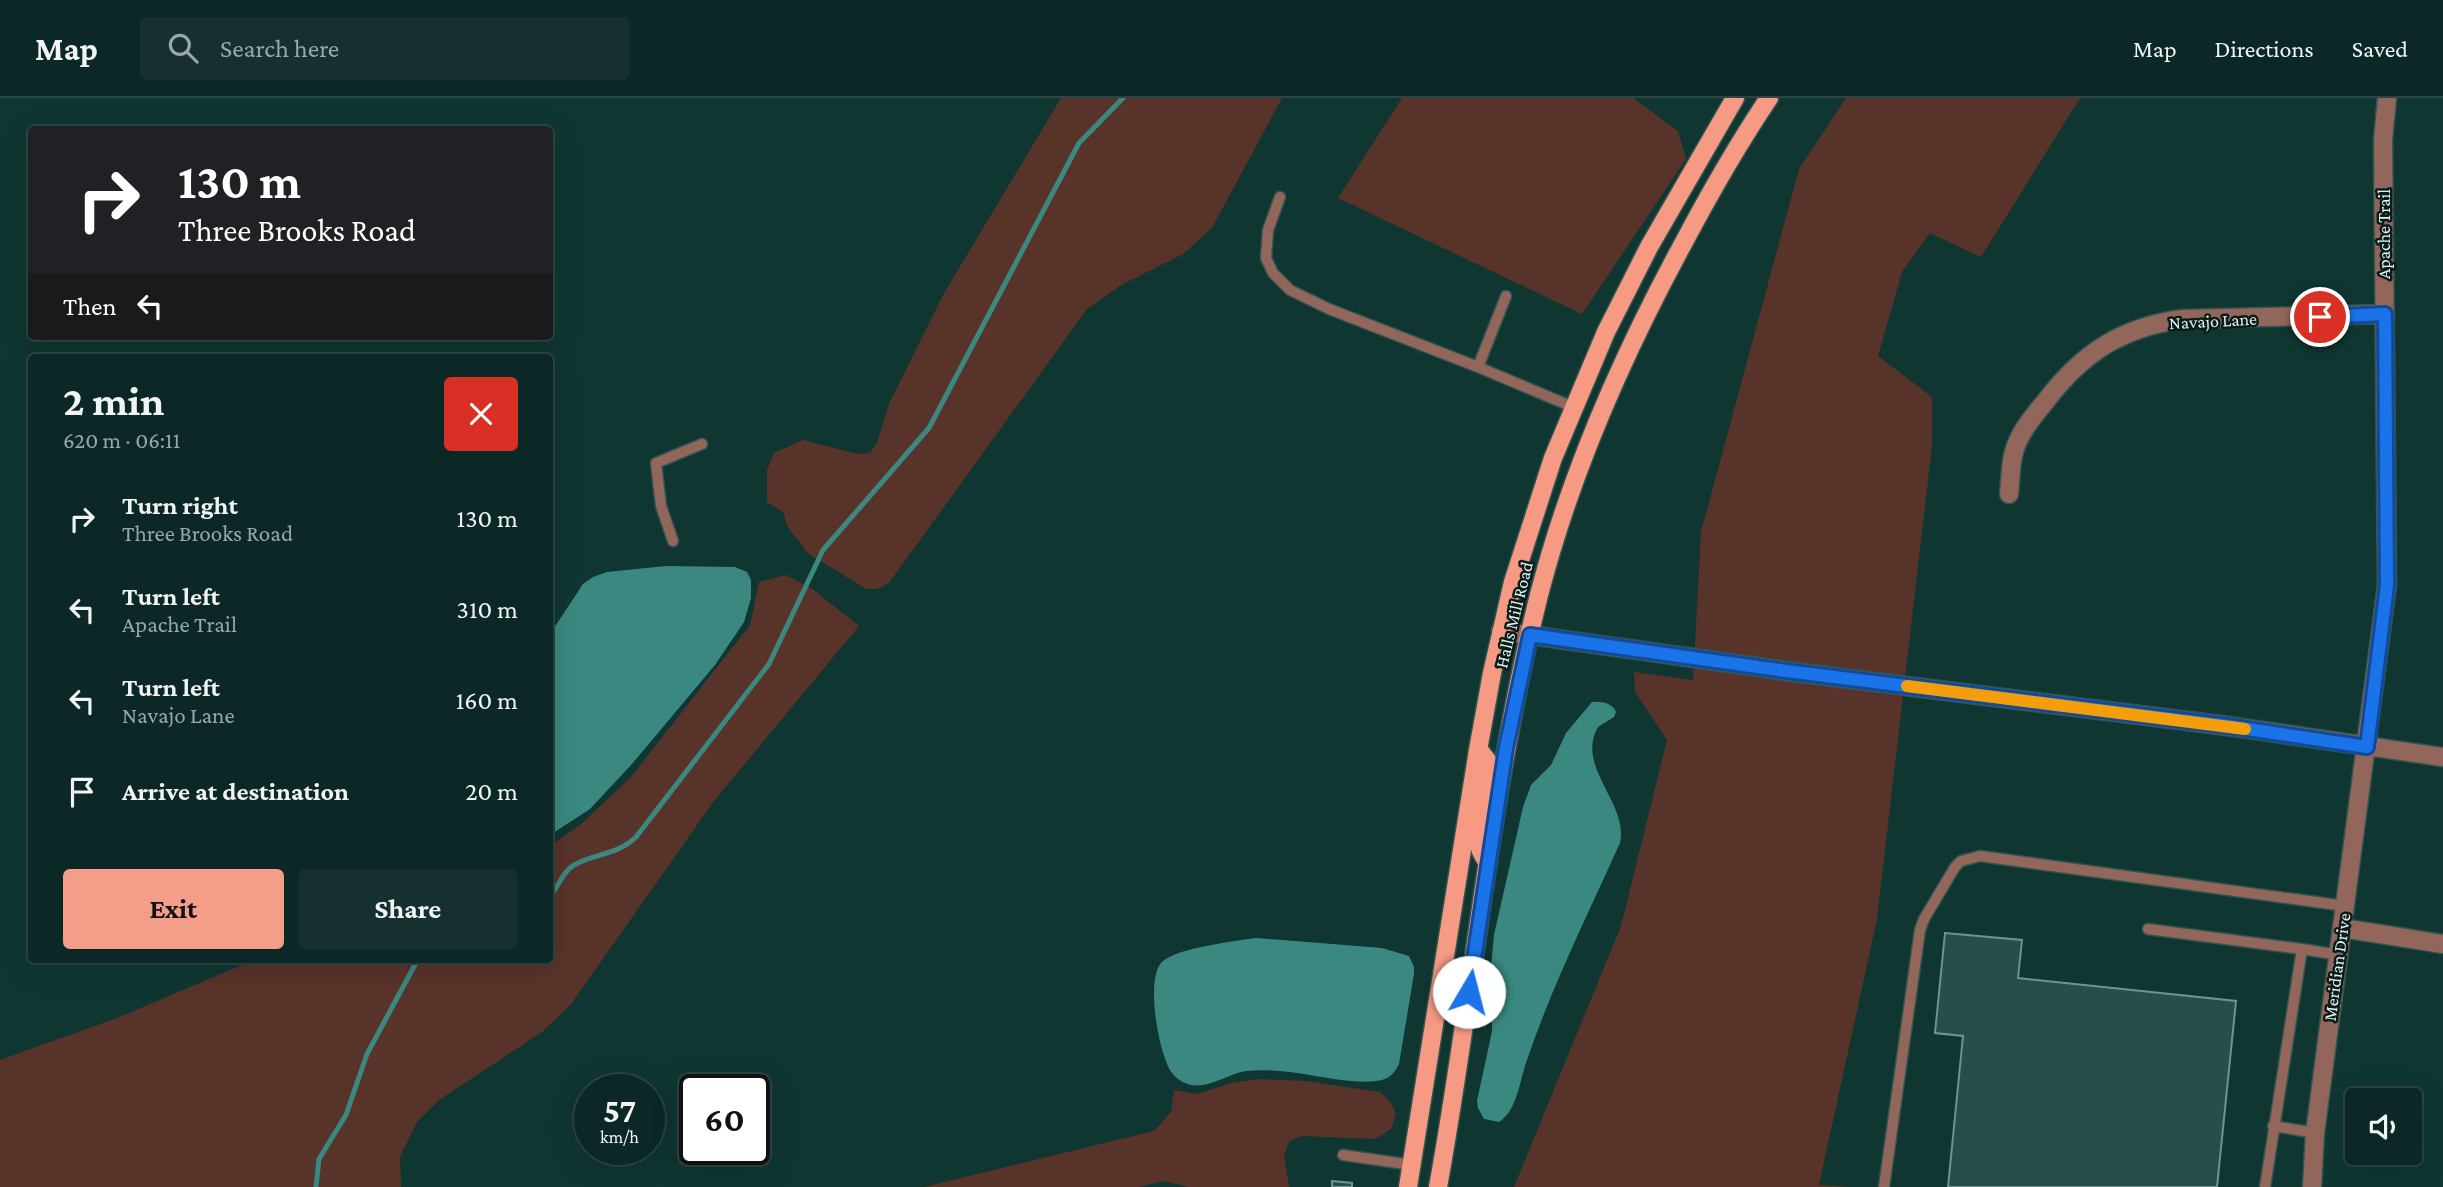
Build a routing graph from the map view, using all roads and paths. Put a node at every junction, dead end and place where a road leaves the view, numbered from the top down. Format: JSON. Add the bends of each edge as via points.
{"nodes":[{"id":1,"x":1735,"y":98,"type":"edge"},
{"id":2,"x":1769,"y":98,"type":"edge"},
{"id":3,"x":2387,"y":98,"type":"edge"},
{"id":4,"x":1280,"y":197,"type":"dead end"},
{"id":5,"x":1506,"y":296,"type":"dead end"},
{"id":6,"x":2385,"y":314,"type":"junction"},
{"id":7,"x":1478,"y":367,"type":"junction"},
{"id":8,"x":1573,"y":407,"type":"junction"},
{"id":9,"x":702,"y":444,"type":"dead end"},
{"id":10,"x":2008,"y":494,"type":"dead end"},
{"id":11,"x":673,"y":541,"type":"dead end"},
{"id":12,"x":1501,"y":631,"type":"junction"},
{"id":13,"x":1530,"y":635,"type":"junction"},
{"id":14,"x":2367,"y":747,"type":"junction"},
{"id":15,"x":1478,"y":750,"type":"junction"},
{"id":16,"x":2443,"y":757,"type":"edge"},
{"id":17,"x":1488,"y":863,"type":"junction"},
{"id":18,"x":2345,"y":906,"type":"junction"},
{"id":19,"x":2342,"y":928,"type":"junction"},
{"id":20,"x":2148,"y":929,"type":"dead end"},
{"id":21,"x":2443,"y":944,"type":"edge"},
{"id":22,"x":2302,"y":949,"type":"junction"},
{"id":23,"x":2339,"y":955,"type":"junction"},
{"id":24,"x":2273,"y":1126,"type":"junction"},
{"id":25,"x":2315,"y":1133,"type":"junction"},
{"id":26,"x":1343,"y":1155,"type":"dead end"},
{"id":27,"x":1412,"y":1165,"type":"junction"},
{"id":28,"x":1408,"y":1187,"type":"edge"},
{"id":29,"x":1437,"y":1187,"type":"edge"},
{"id":30,"x":1884,"y":1187,"type":"edge"},
{"id":31,"x":2265,"y":1187,"type":"edge"},
{"id":32,"x":2312,"y":1187,"type":"edge"}],
"edges":[{"from":1,"to":8,"type":"main road","name":"Halls Mill Road","via":[[1623,296]]},
{"from":2,"to":13,"type":"main road","name":"Halls Mill Road","via":[[1705,204],[1616,378],[1567,503]]},
{"from":3,"to":6,"type":"street","name":"Apache Trail","via":[[2383,140]]},
{"from":4,"to":7,"type":"lane","via":[[1268,230],[1266,258],[1290,290]]},
{"from":5,"to":7,"type":"lane"},
{"from":6,"to":10,"type":"street","name":"Navajo Lane","via":[[2183,319],[2117,338],[2071,370],[2026,426],[2016,444]]},
{"from":6,"to":14,"type":"street","name":"Apache Trail","via":[[2387,585]]},
{"from":7,"to":8,"type":"lane"},
{"from":8,"to":12,"type":"main road","name":"Halls Mill Road","via":[[1537,506]]},
{"from":9,"to":11,"type":"lane","via":[[656,463]]},
{"from":12,"to":13,"type":"street"},
{"from":12,"to":15,"type":"main road","name":"Halls Mill Road"},
{"from":13,"to":14,"type":"street"},
{"from":13,"to":17,"type":"main road","name":"Halls Mill Road"},
{"from":14,"to":16,"type":"street"},
{"from":14,"to":18,"type":"street","name":"Meridian Drive"},
{"from":15,"to":17,"type":"main road","via":[[1488,760],[1479,846]]},
{"from":15,"to":27,"type":"main road","name":"Halls Mill Road"},
{"from":17,"to":29,"type":"main road","name":"Halls Mill Road"},
{"from":18,"to":19,"type":"street","name":"Meridian Drive"},
{"from":18,"to":30,"type":"lane","via":[[1980,856],[1961,861],[1920,930]]},
{"from":19,"to":21,"type":"street"},
{"from":19,"to":23,"type":"street","name":"Meridian Drive"},
{"from":20,"to":22,"type":"lane"},
{"from":22,"to":23,"type":"lane"},
{"from":22,"to":24,"type":"lane"},
{"from":23,"to":25,"type":"street","name":"Meridian Drive"},
{"from":24,"to":25,"type":"lane"},
{"from":24,"to":31,"type":"lane"},
{"from":25,"to":32,"type":"street","name":"Meridian Drive"},
{"from":26,"to":27,"type":"lane"},
{"from":27,"to":28,"type":"main road","name":"Halls Mill Road"}]}
